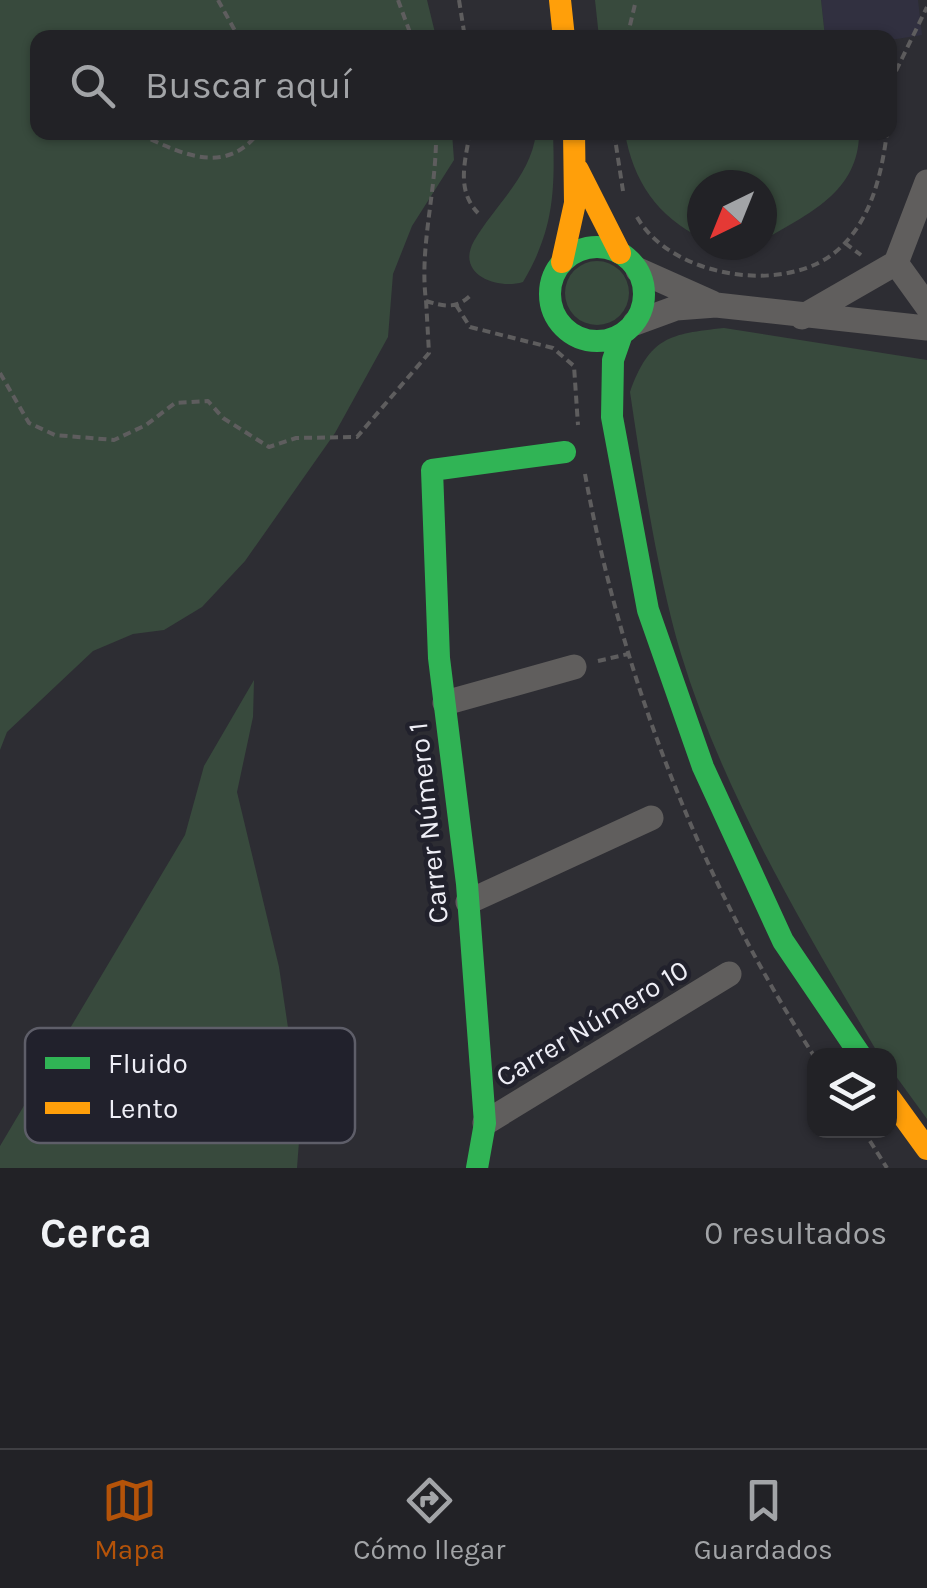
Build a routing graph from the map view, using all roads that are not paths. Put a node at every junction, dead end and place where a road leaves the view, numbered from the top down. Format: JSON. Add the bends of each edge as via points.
{"nodes":[{"id":1,"x":560,"y":0,"type":"edge"},
{"id":2,"x":563,"y":30,"type":"edge"},
{"id":3,"x":575,"y":140,"type":"edge"},
{"id":4,"x":578,"y":170,"type":"junction"},
{"id":5,"x":927,"y":182,"type":"edge"},
{"id":6,"x":562,"y":262,"type":"junction"},
{"id":7,"x":629,"y":262,"type":"junction"},
{"id":8,"x":896,"y":263,"type":"junction"},
{"id":9,"x":716,"y":306,"type":"junction"},
{"id":10,"x":927,"y":306,"type":"edge"},
{"id":11,"x":802,"y":317,"type":"junction"},
{"id":12,"x":927,"y":328,"type":"edge"},
{"id":13,"x":628,"y":329,"type":"junction"},
{"id":14,"x":576,"y":337,"type":"junction"},
{"id":15,"x":612,"y":417,"type":"junction"},
{"id":16,"x":565,"y":452,"type":"dead end"},
{"id":17,"x":574,"y":667,"type":"road end"},
{"id":18,"x":445,"y":703,"type":"junction"},
{"id":19,"x":650,"y":818,"type":"dead end"},
{"id":20,"x":468,"y":902,"type":"junction"},
{"id":21,"x":729,"y":974,"type":"dead end"},
{"id":22,"x":856,"y":1048,"type":"edge"},
{"id":23,"x":897,"y":1108,"type":"edge"},
{"id":24,"x":485,"y":1123,"type":"junction"},
{"id":25,"x":927,"y":1149,"type":"edge"},
{"id":26,"x":477,"y":1168,"type":"edge"}],
"edges":[{"from":1,"to":2,"type":"street"},
{"from":3,"to":4,"type":"street"},
{"from":4,"to":6,"type":"street"},
{"from":4,"to":7,"type":"street"},
{"from":5,"to":8,"type":"street"},
{"from":6,"to":7,"type":"street","via":[[590,248]]},
{"from":6,"to":14,"type":"street","via":[[552,280],[551,304]]},
{"from":7,"to":9,"type":"street"},
{"from":7,"to":13,"type":"street","via":[[644,297]]},
{"from":8,"to":10,"type":"street"},
{"from":8,"to":11,"type":"street"},
{"from":9,"to":11,"type":"street"},
{"from":9,"to":13,"type":"street","via":[[676,308]]},
{"from":11,"to":12,"type":"street"},
{"from":13,"to":14,"type":"street","via":[[603,341]]},
{"from":13,"to":15,"type":"street","via":[[613,360]]},
{"from":14,"to":15,"type":"street"},
{"from":15,"to":22,"type":"street","via":[[648,610],[703,767],[783,941]]},
{"from":16,"to":18,"type":"street","name":"Carrer Número 1","via":[[432,470]]},
{"from":17,"to":18,"type":"street"},
{"from":18,"to":20,"type":"street","name":"Carrer Número 1"},
{"from":19,"to":20,"type":"street"},
{"from":20,"to":24,"type":"street","name":"Carrer Número 1"},
{"from":21,"to":24,"type":"street","name":"Carrer Número 10"},
{"from":23,"to":25,"type":"street"},
{"from":24,"to":26,"type":"street","name":"Carrer Número 1"}]}
